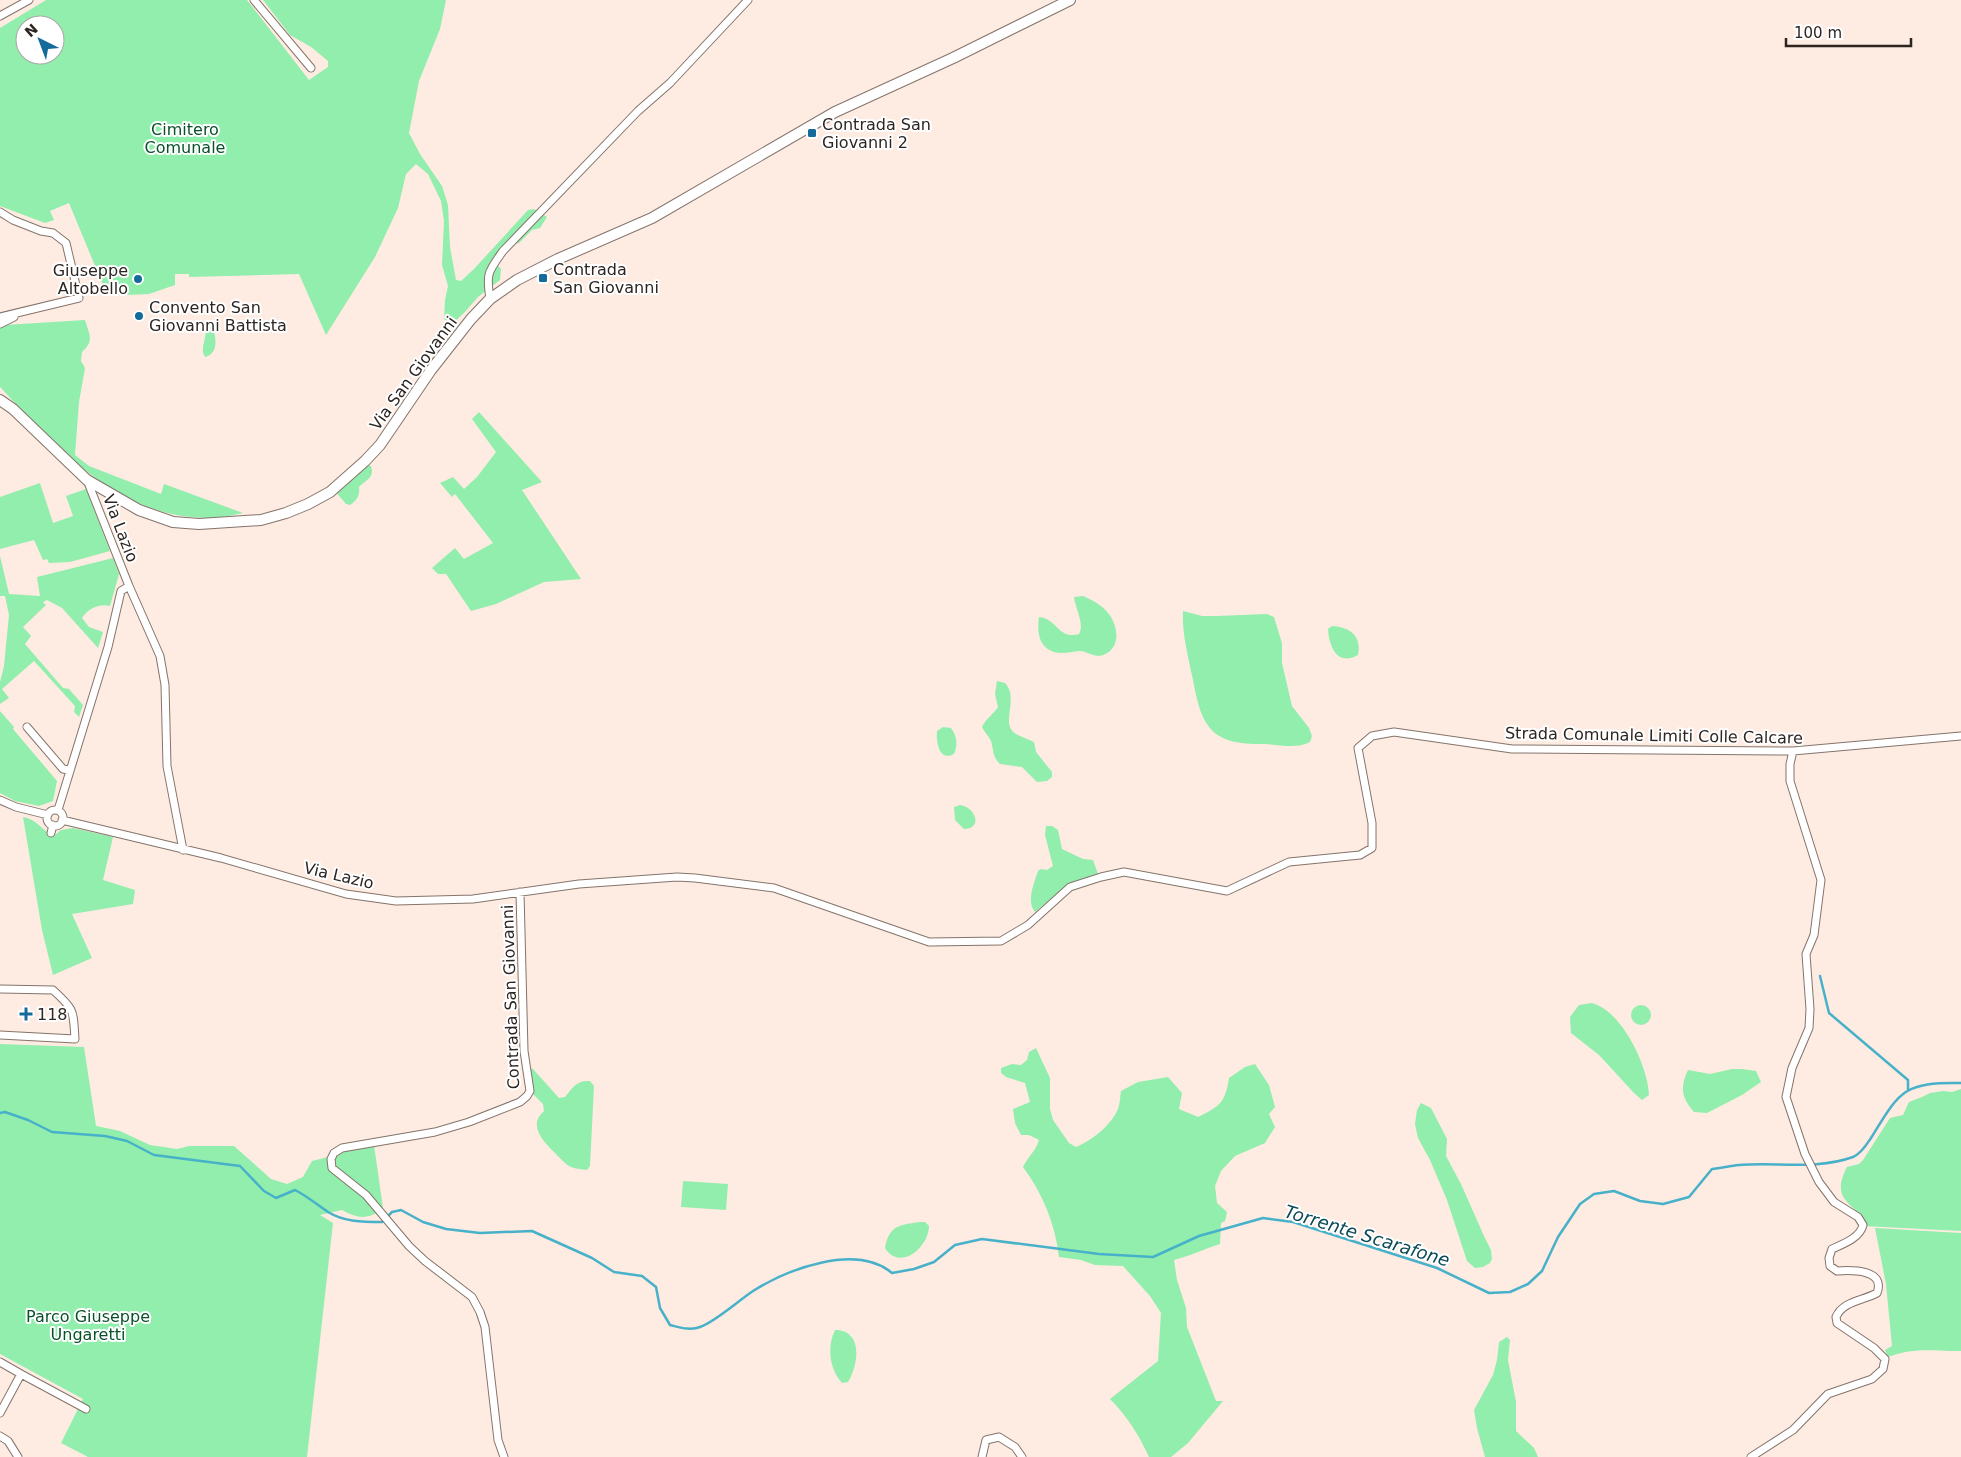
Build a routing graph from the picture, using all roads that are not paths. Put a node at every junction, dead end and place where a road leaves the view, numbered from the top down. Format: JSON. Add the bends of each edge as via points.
{"nodes":[{"id":1,"x":28,"y":0,"type":"edge"},
{"id":2,"x":254,"y":0,"type":"edge"},
{"id":3,"x":748,"y":0,"type":"edge"},
{"id":4,"x":1070,"y":0,"type":"edge"},
{"id":5,"x":0,"y":16,"type":"edge"},
{"id":6,"x":311,"y":68,"type":"dead end"},
{"id":7,"x":0,"y":212,"type":"edge"},
{"id":8,"x":490,"y":299,"type":"junction"},
{"id":9,"x":28,"y":310,"type":"junction"},
{"id":10,"x":0,"y":317,"type":"edge"},
{"id":11,"x":0,"y":324,"type":"edge"},
{"id":12,"x":0,"y":393,"type":"edge"},
{"id":13,"x":0,"y":400,"type":"edge"},
{"id":14,"x":13,"y":409,"type":"junction"},
{"id":15,"x":87,"y":480,"type":"junction"},
{"id":16,"x":129,"y":586,"type":"junction"},
{"id":17,"x":27,"y":727,"type":"dead end"},
{"id":18,"x":1961,"y":736,"type":"edge"},
{"id":19,"x":1793,"y":751,"type":"junction"},
{"id":20,"x":69,"y":770,"type":"junction"},
{"id":21,"x":0,"y":800,"type":"edge"},
{"id":22,"x":58,"y":810,"type":"junction"},
{"id":23,"x":48,"y":815,"type":"junction"},
{"id":24,"x":62,"y":820,"type":"junction"},
{"id":25,"x":183,"y":850,"type":"junction"},
{"id":26,"x":520,"y":892,"type":"junction"},
{"id":27,"x":0,"y":989,"type":"edge"},
{"id":28,"x":0,"y":1036,"type":"edge"},
{"id":29,"x":0,"y":1362,"type":"edge"},
{"id":30,"x":21,"y":1374,"type":"junction"},
{"id":31,"x":86,"y":1409,"type":"dead end"},
{"id":32,"x":0,"y":1413,"type":"edge"},
{"id":33,"x":0,"y":1436,"type":"edge"},
{"id":34,"x":18,"y":1457,"type":"edge"},
{"id":35,"x":504,"y":1457,"type":"edge"},
{"id":36,"x":982,"y":1457,"type":"edge"},
{"id":37,"x":1022,"y":1457,"type":"edge"},
{"id":38,"x":1751,"y":1457,"type":"edge"}],
"edges":[{"from":1,"to":5,"type":"street"},
{"from":2,"to":6,"type":"street"},
{"from":3,"to":8,"type":"street","via":[[503,251],[489,271]]},
{"from":4,"to":8,"type":"main road","name":"Via San Giovanni","via":[[835,112],[652,218],[550,263]]},
{"from":7,"to":9,"type":"street","via":[[53,234],[66,243],[79,298]]},
{"from":8,"to":15,"type":"main road","name":"Via San Giovanni","via":[[435,364],[380,445],[349,477],[308,504],[261,520],[221,524],[173,522],[139,510]]},
{"from":9,"to":10,"type":"street"},
{"from":9,"to":11,"type":"street"},
{"from":12,"to":14,"type":"main road","name":"Via San Giovanni"},
{"from":13,"to":14,"type":"main road","name":"Via San Giovanni"},
{"from":14,"to":15,"type":"main road","name":"Via San Giovanni"},
{"from":15,"to":16,"type":"street","name":"Via Lazio"},
{"from":16,"to":20,"type":"street","name":"Via Lazio","via":[[121,591],[108,647]]},
{"from":16,"to":25,"type":"street","name":"Via Lazio","via":[[160,656],[165,685],[167,766]]},
{"from":17,"to":20,"type":"street","via":[[63,769]]},
{"from":18,"to":19,"type":"street","name":"Strada Comunale Limiti Colle Calcare"},
{"from":19,"to":26,"type":"street","name":"Strada Comunale Limiti Colle Calcare","via":[[1512,749],[1394,732],[1372,736],[1358,748],[1372,823],[1372,848],[1360,855],[1289,862],[1226,892],[1124,872],[1101,877],[1070,888],[1028,925],[1001,941],[930,942],[774,888],[694,878],[579,884]]},
{"from":19,"to":38,"type":"street","via":[[1790,781],[1821,880],[1814,936],[1806,954],[1809,1028],[1792,1068],[1786,1097],[1811,1168],[1834,1202],[1862,1220],[1860,1232],[1832,1249],[1830,1266],[1837,1271],[1864,1272],[1876,1281],[1878,1289],[1872,1296],[1846,1304],[1838,1312],[1837,1322],[1885,1359],[1883,1369],[1872,1380],[1828,1394],[1793,1430]]},
{"from":20,"to":22,"type":"street","name":"Via Lazio"},
{"from":21,"to":23,"type":"street"},
{"from":22,"to":23,"type":"street"},
{"from":22,"to":24,"type":"street"},
{"from":23,"to":24,"type":"street","via":[[52,829]]},
{"from":24,"to":25,"type":"street","name":"Via Lazio"},
{"from":25,"to":26,"type":"street","name":"Via Lazio","via":[[346,894],[396,901],[473,899]]},
{"from":26,"to":35,"type":"street","name":"Contrada San Giovanni","via":[[524,1051],[530,1091],[527,1096],[520,1102],[469,1122],[435,1132],[342,1148],[330,1159],[332,1168],[366,1195],[409,1246],[472,1297],[485,1327],[498,1440]]},
{"from":27,"to":28,"type":"street","via":[[53,990],[70,1006],[76,1039]]},
{"from":29,"to":30,"type":"street"},
{"from":30,"to":31,"type":"street"},
{"from":30,"to":32,"type":"street"},
{"from":33,"to":34,"type":"street","via":[[8,1441]]},
{"from":36,"to":37,"type":"street","via":[[986,1440],[999,1437],[1015,1447]]}]}
